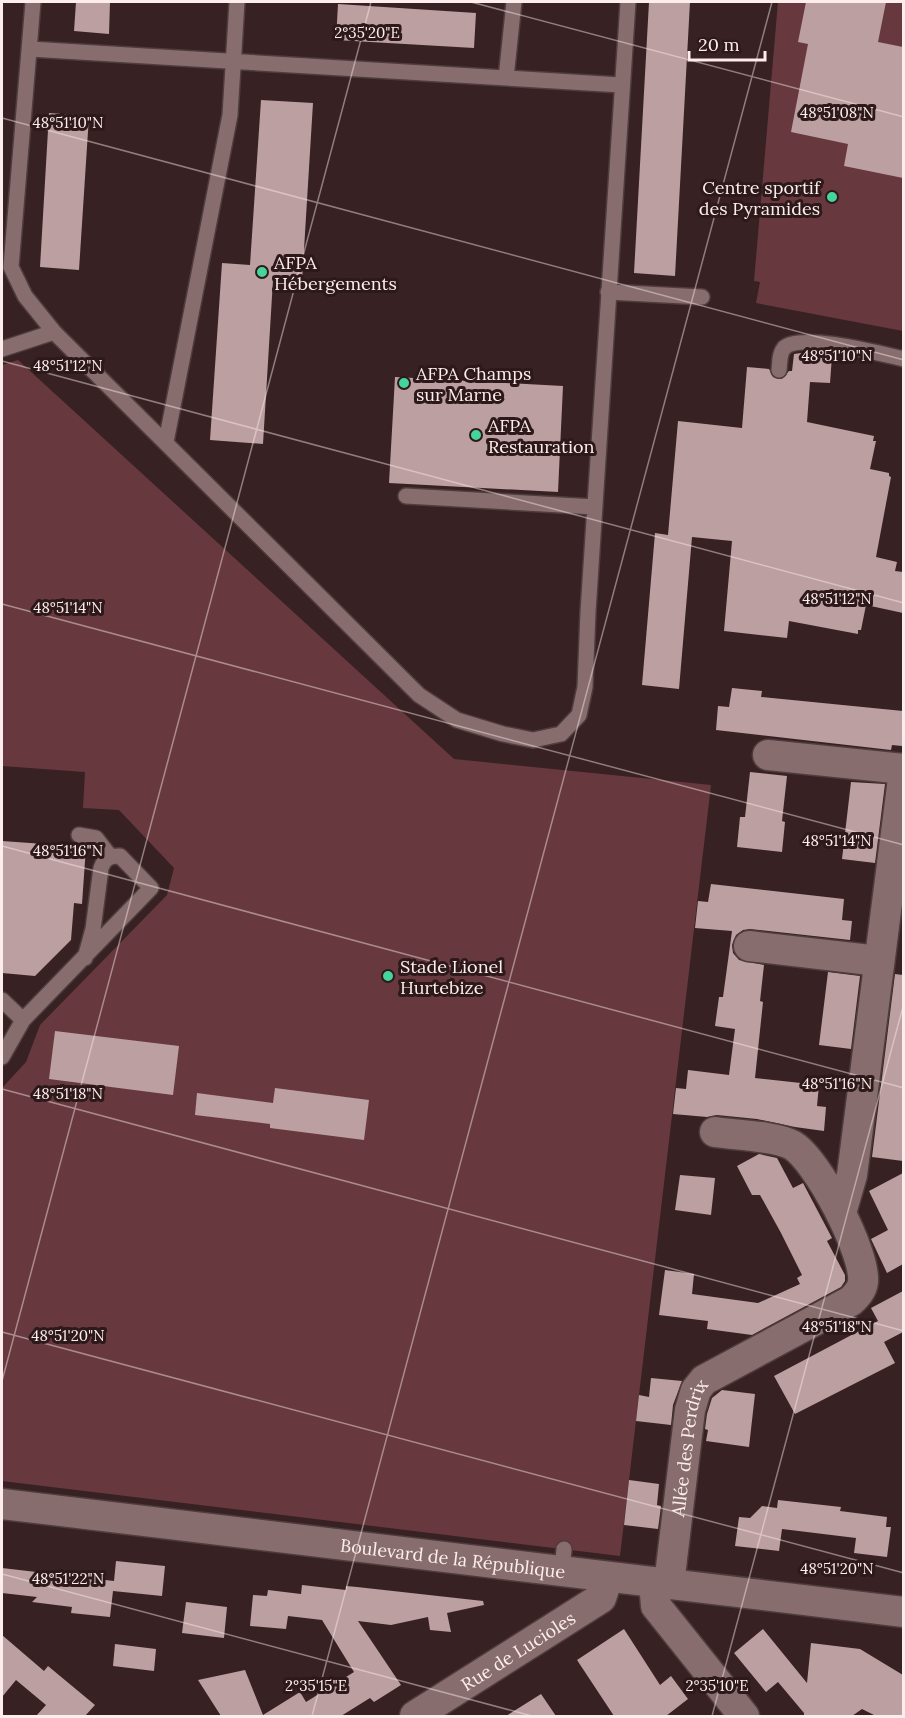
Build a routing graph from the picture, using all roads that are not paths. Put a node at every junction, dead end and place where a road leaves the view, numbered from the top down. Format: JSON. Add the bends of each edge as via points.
{"nodes":[{"id":1,"x":33,"y":2,"type":"edge"},
{"id":2,"x":237,"y":2,"type":"edge"},
{"id":3,"x":514,"y":2,"type":"edge"},
{"id":4,"x":628,"y":2,"type":"edge"},
{"id":5,"x":30,"y":49,"type":"junction"},
{"id":6,"x":234,"y":61,"type":"junction"},
{"id":7,"x":506,"y":78,"type":"junction"},
{"id":8,"x":621,"y":85,"type":"junction"},
{"id":9,"x":608,"y":292,"type":"junction"},
{"id":10,"x":702,"y":297,"type":"dead end"},
{"id":11,"x":54,"y":332,"type":"junction"},
{"id":12,"x":2,"y":349,"type":"edge"},
{"id":13,"x":903,"y":358,"type":"edge"},
{"id":14,"x":779,"y":370,"type":"dead end"},
{"id":15,"x":166,"y":441,"type":"junction"},
{"id":16,"x":406,"y":496,"type":"dead end"},
{"id":17,"x":595,"y":507,"type":"junction"},
{"id":18,"x":768,"y":756,"type":"dead end"},
{"id":19,"x":903,"y":770,"type":"edge"},
{"id":20,"x":79,"y":835,"type":"dead end"},
{"id":21,"x":110,"y":856,"type":"junction"},
{"id":22,"x":749,"y":946,"type":"dead end"},
{"id":23,"x":85,"y":958,"type":"junction"},
{"id":24,"x":879,"y":961,"type":"junction"},
{"id":25,"x":2,"y":1000,"type":"edge"},
{"id":26,"x":23,"y":1020,"type":"junction"},
{"id":27,"x":2,"y":1057,"type":"edge"},
{"id":28,"x":715,"y":1132,"type":"dead end"},
{"id":29,"x":841,"y":1213,"type":"junction"},
{"id":30,"x":2,"y":1504,"type":"edge"},
{"id":31,"x":608,"y":1577,"type":"junction"},
{"id":32,"x":662,"y":1583,"type":"junction"},
{"id":33,"x":903,"y":1612,"type":"edge"},
{"id":34,"x":415,"y":1716,"type":"edge"},
{"id":35,"x":744,"y":1716,"type":"edge"}],
"edges":[{"from":1,"to":5,"type":"lane"},
{"from":2,"to":6,"type":"lane"},
{"from":3,"to":7,"type":"lane"},
{"from":4,"to":8,"type":"lane"},
{"from":5,"to":6,"type":"lane"},
{"from":5,"to":11,"type":"lane","via":[[10,267],[25,296]]},
{"from":6,"to":7,"type":"lane"},
{"from":6,"to":15,"type":"lane","via":[[230,115]]},
{"from":7,"to":8,"type":"lane"},
{"from":8,"to":9,"type":"lane"},
{"from":9,"to":10,"type":"lane"},
{"from":9,"to":17,"type":"lane"},
{"from":11,"to":12,"type":"lane"},
{"from":11,"to":15,"type":"lane"},
{"from":13,"to":14,"type":"lane","via":[[809,341],[790,344],[781,354]]},
{"from":15,"to":17,"type":"lane","via":[[419,695],[457,720],[533,740],[561,734],[579,715],[585,687]]},
{"from":16,"to":17,"type":"lane"},
{"from":18,"to":19,"type":"street"},
{"from":19,"to":24,"type":"street"},
{"from":20,"to":21,"type":"lane","via":[[96,838]]},
{"from":21,"to":23,"type":"lane","via":[[100,868],[93,929]]},
{"from":21,"to":23,"type":"lane","via":[[120,855],[151,888]]},
{"from":22,"to":24,"type":"street","via":[[789,962]]},
{"from":23,"to":26,"type":"lane"},
{"from":24,"to":29,"type":"street","via":[[852,1175]]},
{"from":25,"to":26,"type":"lane"},
{"from":26,"to":27,"type":"lane"},
{"from":28,"to":29,"type":"street","name":"Allée des Perdrix","via":[[790,1144],[812,1165]]},
{"from":29,"to":32,"type":"street","name":"Allée des Perdrix","via":[[863,1275],[859,1293],[851,1301],[704,1380],[696,1390]]},
{"from":30,"to":31,"type":"street","name":"Boulevard de la République","via":[[563,1560]]},
{"from":31,"to":32,"type":"street","name":"Boulevard de la République"},
{"from":31,"to":34,"type":"street","name":"Rue de Lucioles","via":[[601,1598]]},
{"from":32,"to":33,"type":"street","name":"Boulevard de la République"},
{"from":32,"to":35,"type":"street","name":"Allée des Perdrix","via":[[656,1605]]}]}
